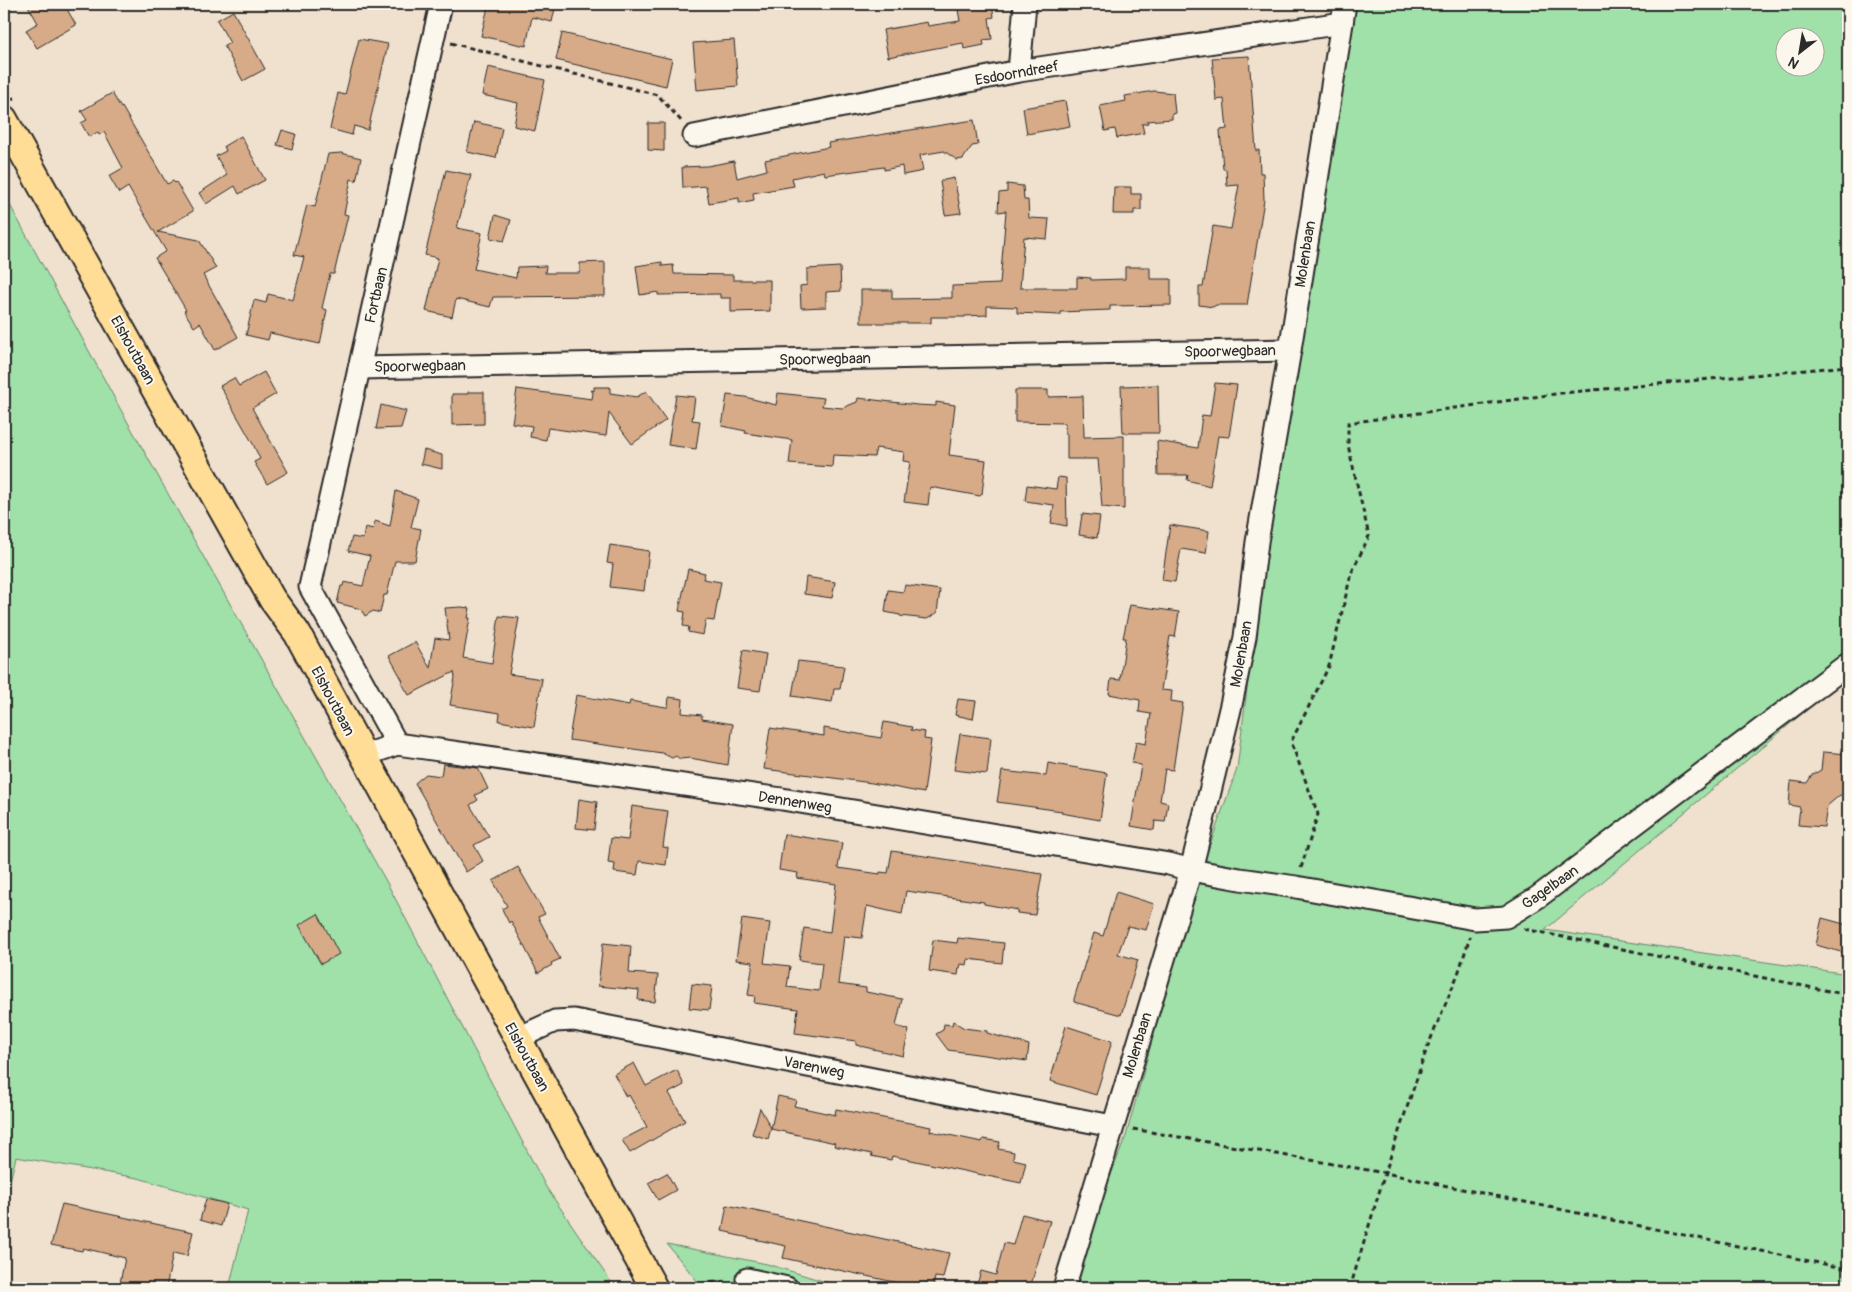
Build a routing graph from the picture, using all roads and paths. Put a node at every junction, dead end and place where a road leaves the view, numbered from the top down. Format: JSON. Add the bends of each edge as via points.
{"nodes":[{"id":1,"x":441,"y":4,"type":"edge"},
{"id":2,"x":1025,"y":4,"type":"edge"},
{"id":3,"x":1343,"y":13,"type":"edge"},
{"id":4,"x":432,"y":38,"type":"junction"},
{"id":5,"x":1019,"y":71,"type":"junction"},
{"id":6,"x":4,"y":119,"type":"edge"},
{"id":7,"x":694,"y":136,"type":"joint"},
{"id":8,"x":1290,"y":350,"type":"junction"},
{"id":9,"x":1848,"y":366,"type":"edge"},
{"id":10,"x":359,"y":368,"type":"junction"},
{"id":11,"x":1848,"y":664,"type":"edge"},
{"id":12,"x":397,"y":744,"type":"junction"},
{"id":13,"x":363,"y":756,"type":"junction"},
{"id":14,"x":1191,"y":870,"type":"junction"},
{"id":15,"x":1296,"y":887,"type":"junction"},
{"id":16,"x":1475,"y":919,"type":"junction"},
{"id":17,"x":1523,"y":928,"type":"dead end"},
{"id":18,"x":1848,"y":995,"type":"edge"},
{"id":19,"x":518,"y":1038,"type":"junction"},
{"id":20,"x":1112,"y":1126,"type":"junction"},
{"id":21,"x":1385,"y":1173,"type":"junction"},
{"id":22,"x":1848,"y":1270,"type":"edge"},
{"id":23,"x":746,"y":1279,"type":"joint"},
{"id":24,"x":654,"y":1288,"type":"edge"},
{"id":25,"x":787,"y":1288,"type":"edge"},
{"id":26,"x":1064,"y":1288,"type":"edge"},
{"id":27,"x":1350,"y":1288,"type":"edge"}],
"edges":[{"from":1,"to":4,"type":"street","name":"Fortbaan"},
{"from":2,"to":5,"type":"street"},
{"from":3,"to":5,"type":"street","name":"Esdoorndreef"},
{"from":3,"to":8,"type":"street","name":"Molenbaan"},
{"from":4,"to":7,"type":"path","via":[[658,95]]},
{"from":4,"to":10,"type":"street","name":"Fortbaan"},
{"from":5,"to":7,"type":"street","name":"Esdoorndreef"},
{"from":6,"to":13,"type":"main road","name":"Elshoutbaan","via":[[272,599],[297,633]]},
{"from":8,"to":10,"type":"street","name":"Spoorwegbaan"},
{"from":8,"to":14,"type":"street","name":"Molenbaan","via":[[1257,542],[1245,637],[1232,705]]},
{"from":9,"to":15,"type":"path","via":[[1562,393],[1348,423],[1348,445],[1369,536],[1351,574],[1329,666],[1291,742],[1318,814]]},
{"from":10,"to":12,"type":"street","name":"Fortbaan","via":[[310,587]]},
{"from":11,"to":16,"type":"street","name":"Gagelbaan","via":[[1538,897],[1506,917]]},
{"from":12,"to":13,"type":"street"},
{"from":12,"to":14,"type":"street","name":"Dennenweg","via":[[791,801]]},
{"from":13,"to":19,"type":"main road","name":"Elshoutbaan"},
{"from":14,"to":15,"type":"street","name":"Gagelbaan"},
{"from":14,"to":20,"type":"street","name":"Molenbaan"},
{"from":15,"to":16,"type":"street","name":"Gagelbaan"},
{"from":16,"to":21,"type":"path","via":[[1458,974],[1426,1048]]},
{"from":17,"to":18,"type":"path"},
{"from":19,"to":20,"type":"street","name":"Varenweg","via":[[555,1021],[574,1020]]},
{"from":19,"to":24,"type":"main road","name":"Elshoutbaan"},
{"from":20,"to":21,"type":"path"},
{"from":20,"to":26,"type":"street","name":"Molenbaan"},
{"from":21,"to":22,"type":"path"},
{"from":21,"to":27,"type":"path"},
{"from":23,"to":24,"type":"path"},
{"from":23,"to":25,"type":"street"}]}
